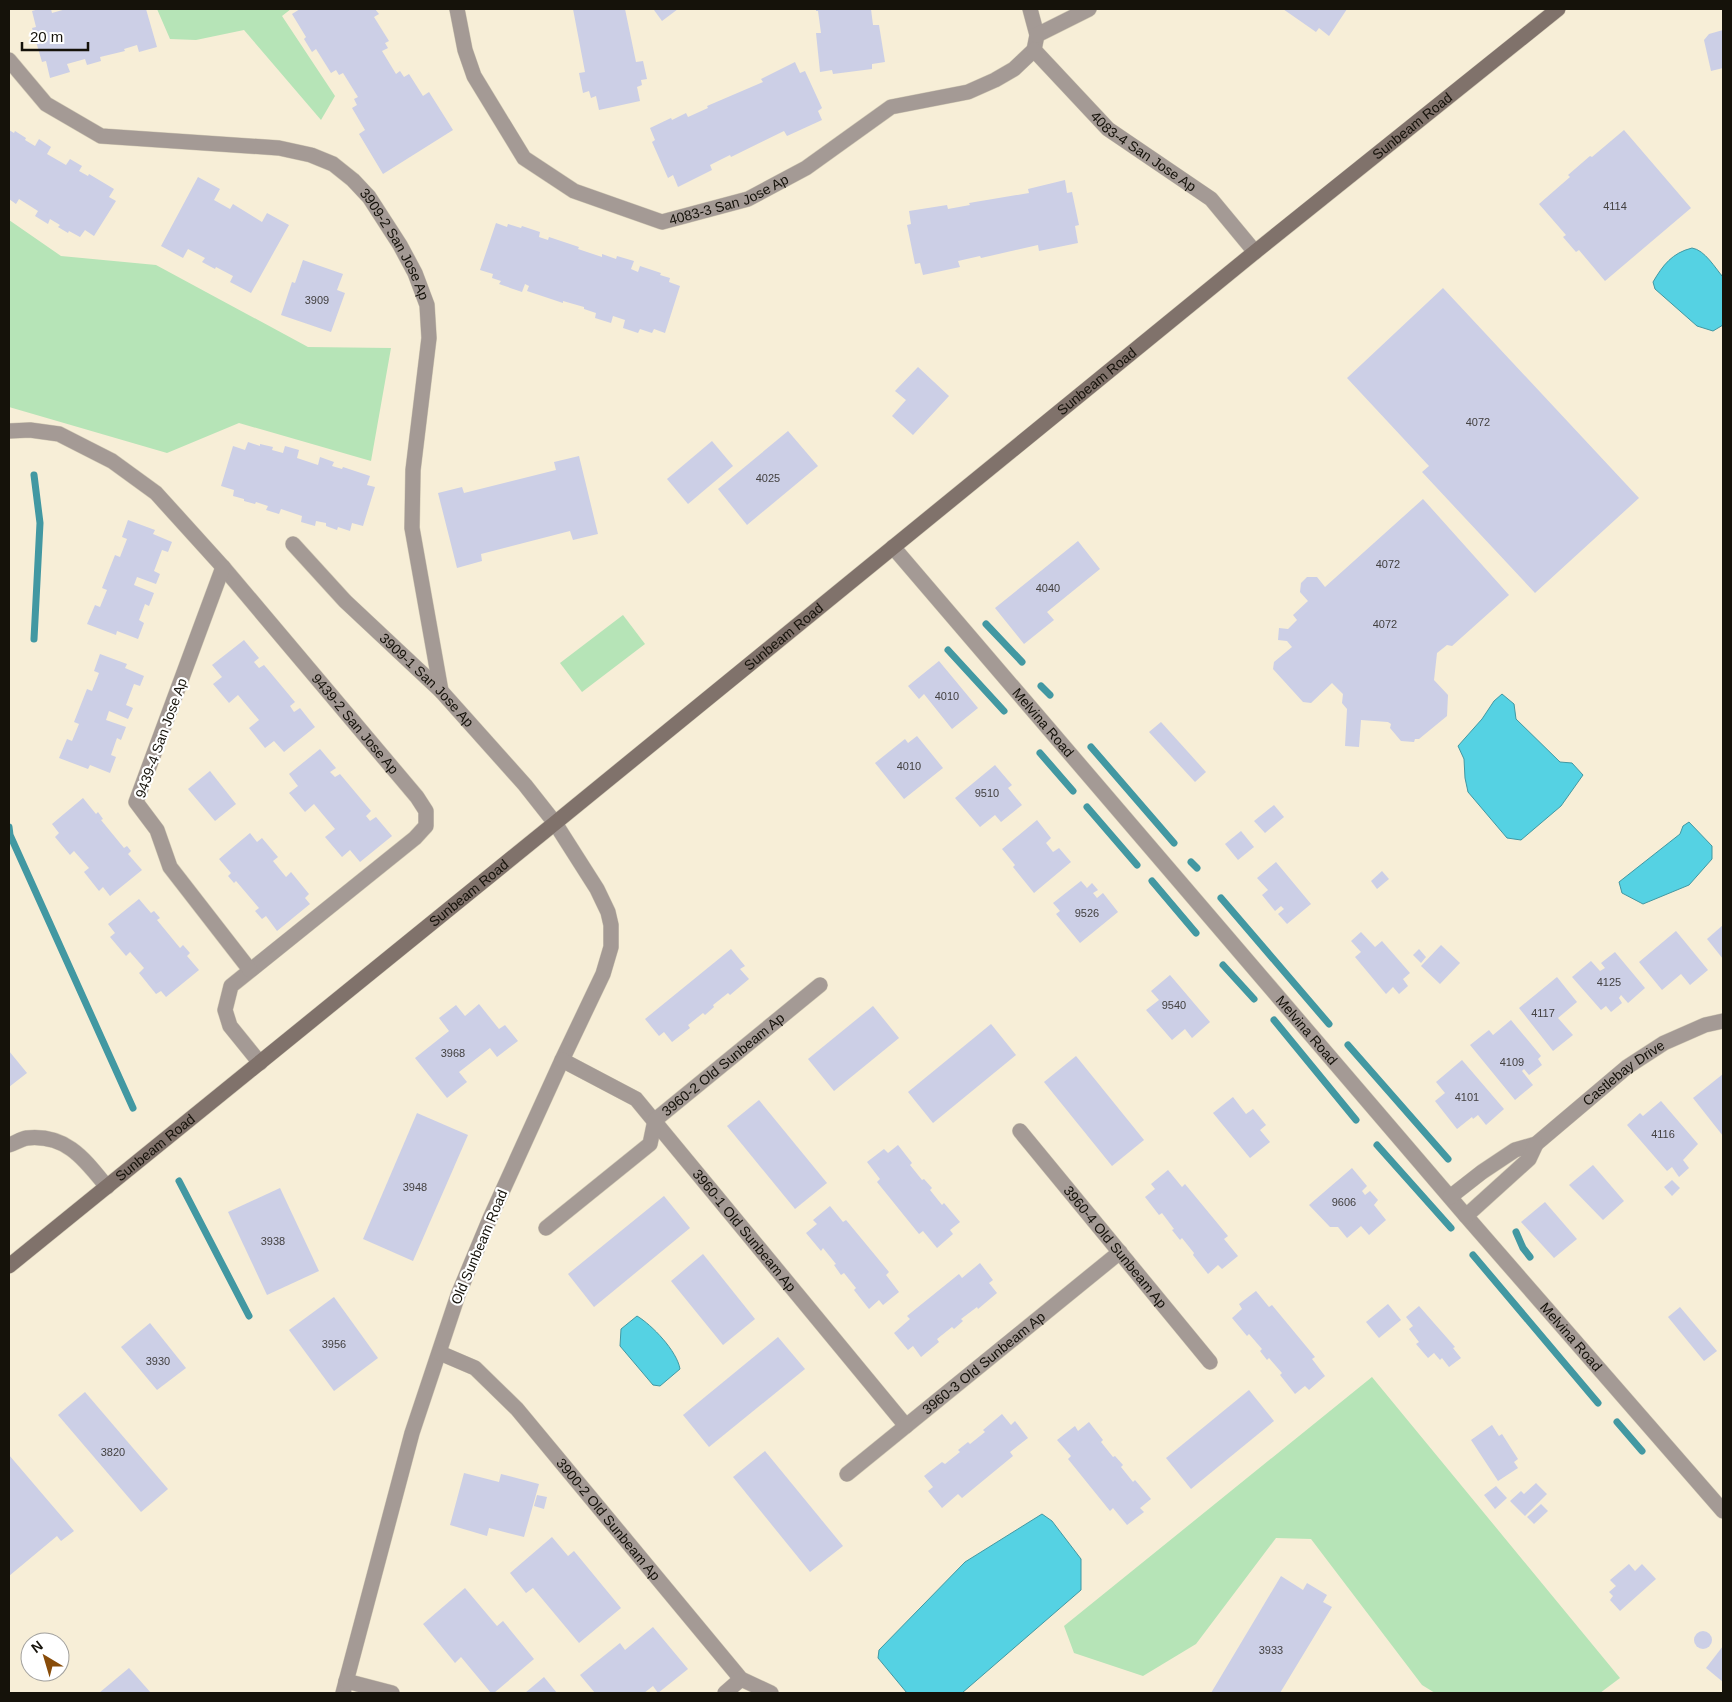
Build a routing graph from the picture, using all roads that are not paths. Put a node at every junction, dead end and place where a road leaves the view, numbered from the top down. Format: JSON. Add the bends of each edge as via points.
{"nodes":[{"id":1,"x":457,"y":9,"type":"edge"},
{"id":2,"x":1030,"y":9,"type":"edge"},
{"id":3,"x":1090,"y":9,"type":"edge"},
{"id":4,"x":1558,"y":9,"type":"edge"},
{"id":5,"x":1036,"y":42,"type":"junction"},
{"id":6,"x":9,"y":60,"type":"edge"},
{"id":7,"x":1255,"y":252,"type":"junction"},
{"id":8,"x":9,"y":431,"type":"edge"},
{"id":9,"x":293,"y":544,"type":"dead end"},
{"id":10,"x":893,"y":547,"type":"junction"},
{"id":11,"x":223,"y":567,"type":"junction"},
{"id":12,"x":441,"y":691,"type":"junction"},
{"id":13,"x":556,"y":823,"type":"junction"},
{"id":14,"x":250,"y":970,"type":"junction"},
{"id":15,"x":820,"y":985,"type":"dead end"},
{"id":16,"x":1723,"y":1021,"type":"edge"},
{"id":17,"x":562,"y":1060,"type":"junction"},
{"id":18,"x":260,"y":1063,"type":"junction"},
{"id":19,"x":654,"y":1120,"type":"junction"},
{"id":20,"x":1020,"y":1131,"type":"dead end"},
{"id":21,"x":1536,"y":1144,"type":"junction"},
{"id":22,"x":9,"y":1145,"type":"edge"},
{"id":23,"x":107,"y":1187,"type":"junction"},
{"id":24,"x":1450,"y":1197,"type":"junction"},
{"id":25,"x":1466,"y":1216,"type":"junction"},
{"id":26,"x":546,"y":1228,"type":"dead end"},
{"id":27,"x":1120,"y":1252,"type":"junction"},
{"id":28,"x":9,"y":1266,"type":"edge"},
{"id":29,"x":440,"y":1352,"type":"junction"},
{"id":30,"x":1210,"y":1362,"type":"dead end"},
{"id":31,"x":906,"y":1426,"type":"junction"},
{"id":32,"x":847,"y":1474,"type":"dead end"},
{"id":33,"x":1723,"y":1511,"type":"edge"},
{"id":34,"x":741,"y":1679,"type":"junction"},
{"id":35,"x":344,"y":1687,"type":"edge"},
{"id":36,"x":392,"y":1693,"type":"edge"},
{"id":37,"x":725,"y":1693,"type":"edge"},
{"id":38,"x":770,"y":1693,"type":"edge"}],
"edges":[{"from":1,"to":5,"type":"street","name":"4083-3 San Jose Ap","via":[[474,76],[524,158],[574,191],[662,222],[748,199],[806,168],[891,107],[968,92],[995,80],[1014,69]]},
{"from":2,"to":5,"type":"street"},
{"from":3,"to":5,"type":"street","name":"4083-3 San Jose Ap"},
{"from":4,"to":7,"type":"street","name":"Sunbeam Road"},
{"from":5,"to":7,"type":"street","name":"4083-4 San Jose Ap","via":[[1108,129],[1211,199]]},
{"from":6,"to":12,"type":"street","name":"3909-2 San Jose Ap","via":[[46,104],[101,136],[279,148],[311,155],[333,164],[369,197],[416,273],[427,305],[428,338],[413,470],[412,528]]},
{"from":7,"to":10,"type":"street","name":"Sunbeam Road"},
{"from":8,"to":11,"type":"street","name":"9439-2 San Jose Ap","via":[[59,434],[112,461],[156,493]]},
{"from":9,"to":12,"type":"street","name":"3909-1 San Jose Ap","via":[[345,601]]},
{"from":10,"to":13,"type":"street","name":"Sunbeam Road"},
{"from":10,"to":24,"type":"street","name":"Melvina Road"},
{"from":11,"to":14,"type":"street","name":"9439-4 San Jose Ap","via":[[136,802],[157,830],[170,868]]},
{"from":11,"to":14,"type":"street","name":"9439-2 San Jose Ap","via":[[426,811],[426,826],[415,838]]},
{"from":12,"to":13,"type":"street","name":"3909-1 San Jose Ap"},
{"from":13,"to":17,"type":"street","name":"Old Sunbeam Road","via":[[597,889],[611,925],[611,947],[603,974]]},
{"from":13,"to":18,"type":"street","name":"Sunbeam Road"},
{"from":14,"to":18,"type":"street","name":"9439-2 San Jose Ap","via":[[231,986],[224,1010],[230,1026]]},
{"from":15,"to":19,"type":"street","name":"3960-2 Old Sunbeam Ap"},
{"from":16,"to":21,"type":"street","name":"Castlebay Drive","via":[[1705,1025],[1664,1043],[1627,1067]]},
{"from":17,"to":19,"type":"street","name":"3960-1 Old Sunbeam Ap","via":[[636,1099]]},
{"from":17,"to":29,"type":"street","name":"Old Sunbeam Road","via":[[491,1216],[462,1286]]},
{"from":18,"to":23,"type":"street","name":"Sunbeam Road"},
{"from":19,"to":26,"type":"street","name":"3960-2 Old Sunbeam Ap","via":[[650,1144]]},
{"from":19,"to":31,"type":"street","name":"3960-1 Old Sunbeam Ap"},
{"from":20,"to":27,"type":"street","name":"3960-4 Old Sunbeam Ap"},
{"from":21,"to":24,"type":"street","name":"Castlebay Drive","via":[[1515,1150]]},
{"from":21,"to":25,"type":"street","name":"Castlebay Drive","via":[[1529,1159]]},
{"from":22,"to":23,"type":"street","via":[[27,1138],[56,1140],[80,1155]]},
{"from":23,"to":28,"type":"street","name":"Sunbeam Road"},
{"from":24,"to":25,"type":"street","name":"Melvina Road"},
{"from":25,"to":33,"type":"street","name":"Melvina Road"},
{"from":27,"to":30,"type":"street","name":"3960-4 Old Sunbeam Ap"},
{"from":27,"to":31,"type":"street","name":"3960-3 Old Sunbeam Ap"},
{"from":29,"to":34,"type":"street","name":"3900-2 Old Sunbeam Ap","via":[[475,1368],[518,1409]]},
{"from":29,"to":35,"type":"street","name":"Old Sunbeam Road","via":[[412,1433]]},
{"from":31,"to":32,"type":"street","name":"3960-3 Old Sunbeam Ap"},
{"from":34,"to":37,"type":"street"},
{"from":34,"to":38,"type":"street","name":"3900-2 Old Sunbeam Ap"},
{"from":35,"to":36,"type":"street"}]}
